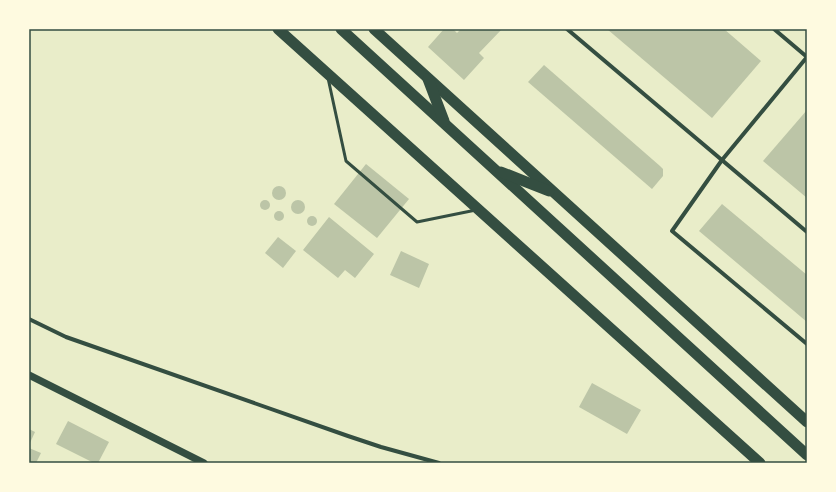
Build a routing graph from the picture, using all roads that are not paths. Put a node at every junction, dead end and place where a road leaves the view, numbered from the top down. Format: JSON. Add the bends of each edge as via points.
{"nodes":[{"id":1,"x":278,"y":29,"type":"edge"},
{"id":2,"x":341,"y":29,"type":"edge"},
{"id":3,"x":374,"y":29,"type":"edge"},
{"id":4,"x":567,"y":29,"type":"edge"},
{"id":5,"x":776,"y":30,"type":"edge"},
{"id":6,"x":807,"y":57,"type":"edge"},
{"id":7,"x":327,"y":74,"type":"junction"},
{"id":8,"x":427,"y":77,"type":"junction"},
{"id":9,"x":445,"y":124,"type":"junction"},
{"id":10,"x":722,"y":160,"type":"junction"},
{"id":11,"x":496,"y":170,"type":"junction"},
{"id":12,"x":555,"y":193,"type":"junction"},
{"id":13,"x":479,"y":209,"type":"junction"},
{"id":14,"x":807,"y":232,"type":"edge"},
{"id":15,"x":29,"y":319,"type":"edge"},
{"id":16,"x":807,"y":344,"type":"edge"},
{"id":17,"x":29,"y":375,"type":"edge"},
{"id":18,"x":807,"y":422,"type":"edge"},
{"id":19,"x":807,"y":455,"type":"edge"},
{"id":20,"x":204,"y":463,"type":"edge"},
{"id":21,"x":439,"y":463,"type":"edge"},
{"id":22,"x":760,"y":463,"type":"edge"}],
"edges":[{"from":1,"to":7,"type":"highway"},
{"from":2,"to":9,"type":"highway"},
{"from":3,"to":8,"type":"highway"},
{"from":4,"to":10,"type":"street"},
{"from":5,"to":6,"type":"street"},
{"from":6,"to":10,"type":"street"},
{"from":7,"to":13,"type":"highway"},
{"from":7,"to":13,"type":"lane","via":[[346,161],[417,222]]},
{"from":8,"to":9,"type":"highway"},
{"from":8,"to":12,"type":"highway"},
{"from":9,"to":11,"type":"highway"},
{"from":10,"to":14,"type":"street"},
{"from":10,"to":16,"type":"street","via":[[672,231]]},
{"from":11,"to":12,"type":"highway"},
{"from":11,"to":19,"type":"highway"},
{"from":12,"to":18,"type":"highway"},
{"from":13,"to":22,"type":"highway"},
{"from":15,"to":21,"type":"street","via":[[66,337],[354,438]]},
{"from":17,"to":20,"type":"street"}]}
